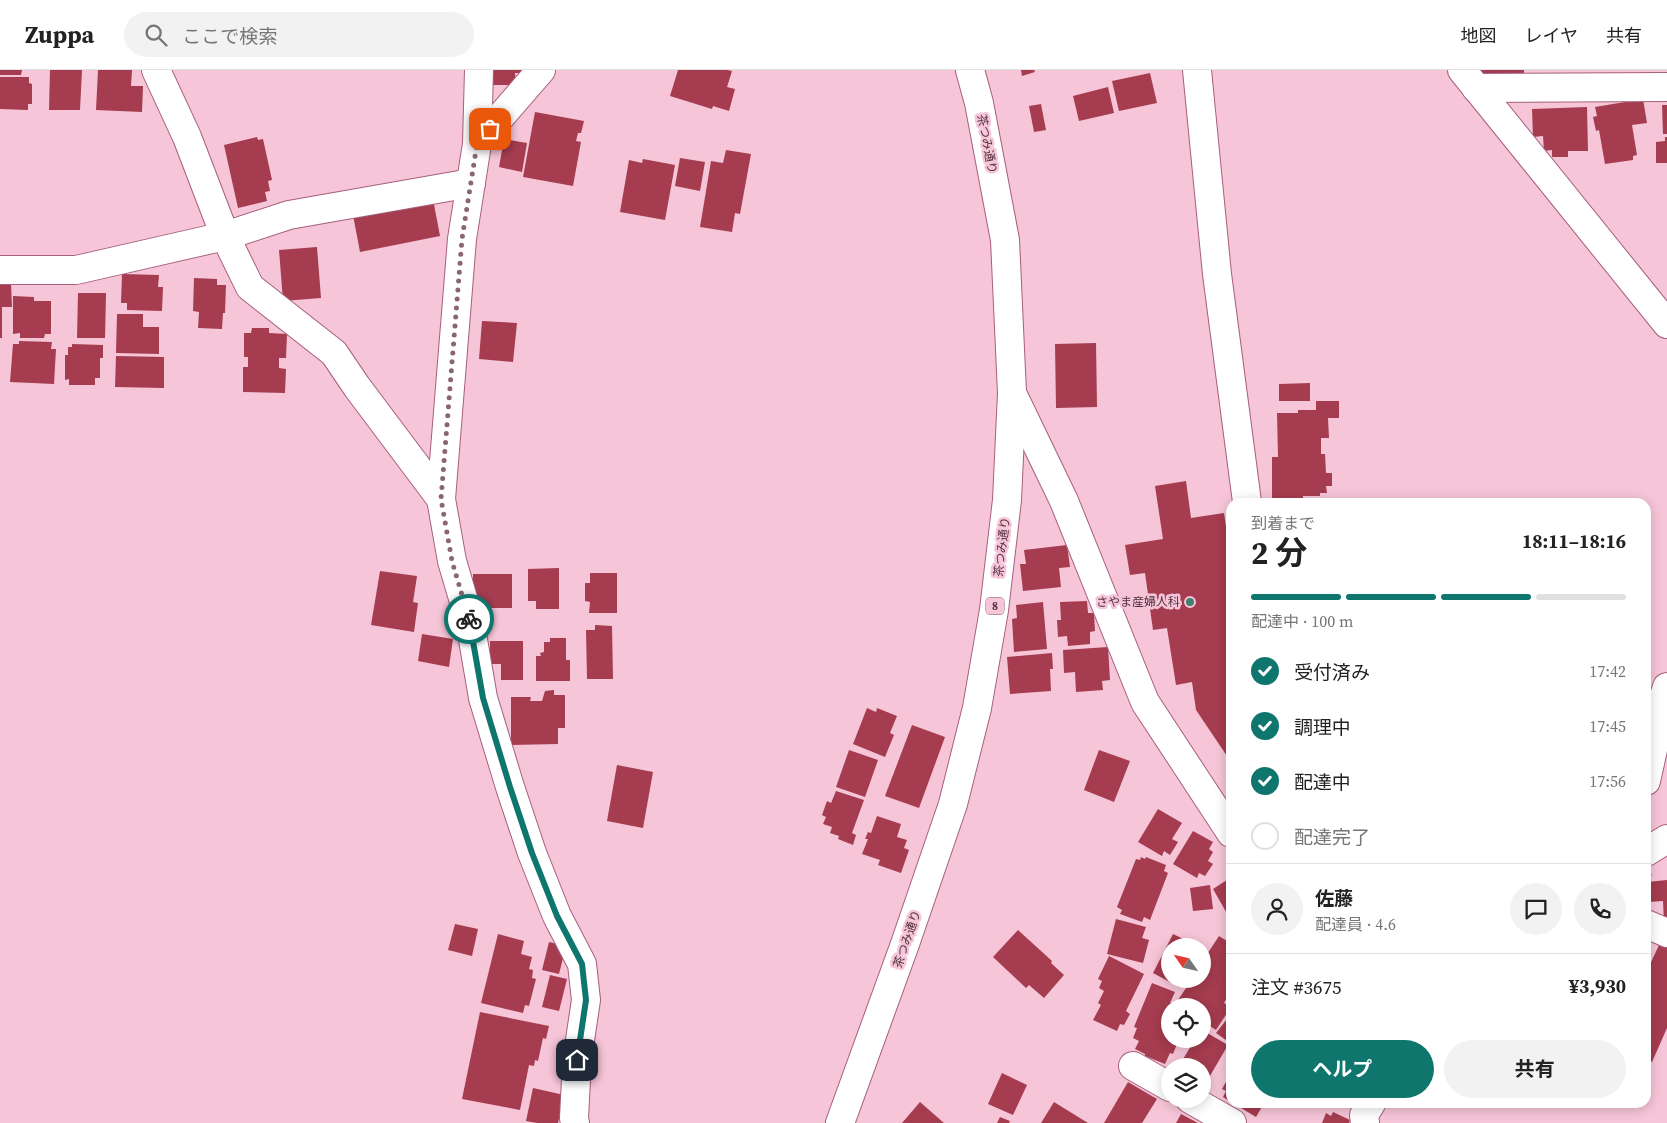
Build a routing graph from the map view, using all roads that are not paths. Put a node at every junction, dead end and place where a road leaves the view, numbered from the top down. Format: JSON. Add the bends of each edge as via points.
{"nodes":[{"id":1,"x":156,"y":70,"type":"edge"},
{"id":2,"x":479,"y":70,"type":"edge"},
{"id":3,"x":541,"y":70,"type":"edge"},
{"id":4,"x":970,"y":70,"type":"edge"},
{"id":5,"x":1197,"y":70,"type":"edge"},
{"id":6,"x":1469,"y":79,"type":"edge"},
{"id":7,"x":1667,"y":87,"type":"edge"},
{"id":8,"x":477,"y":144,"type":"junction"},
{"id":9,"x":471,"y":183,"type":"junction"},
{"id":10,"x":225,"y":236,"type":"junction"},
{"id":11,"x":0,"y":270,"type":"edge"},
{"id":12,"x":1667,"y":324,"type":"edge"},
{"id":13,"x":1012,"y":393,"type":"junction"},
{"id":14,"x":1246,"y":498,"type":"edge"},
{"id":15,"x":441,"y":499,"type":"junction"},
{"id":16,"x":1667,"y":687,"type":"edge"},
{"id":17,"x":1651,"y":758,"type":"edge"},
{"id":18,"x":1226,"y":825,"type":"edge"},
{"id":19,"x":1667,"y":840,"type":"edge"},
{"id":20,"x":1651,"y":849,"type":"edge"},
{"id":21,"x":1651,"y":926,"type":"edge"},
{"id":22,"x":1667,"y":932,"type":"edge"},
{"id":23,"x":1133,"y":1066,"type":"dead end"},
{"id":24,"x":1161,"y":1082,"type":"edge"},
{"id":25,"x":1206,"y":1108,"type":"edge"},
{"id":26,"x":847,"y":1120,"type":"edge"},
{"id":27,"x":575,"y":1123,"type":"edge"},
{"id":28,"x":1232,"y":1123,"type":"edge"}],
"edges":[{"from":1,"to":10,"type":"street","via":[[187,137]]},
{"from":2,"to":8,"type":"street"},
{"from":3,"to":8,"type":"street"},
{"from":4,"to":13,"type":"street","name":"茶つみ通り","number":"8","via":[[1005,240]]},
{"from":5,"to":14,"type":"street","via":[[1217,274]]},
{"from":6,"to":7,"type":"street"},
{"from":6,"to":12,"type":"street"},
{"from":8,"to":9,"type":"street"},
{"from":9,"to":10,"type":"street","via":[[288,215]]},
{"from":9,"to":15,"type":"street","via":[[462,239]]},
{"from":10,"to":11,"type":"street","via":[[76,270]]},
{"from":10,"to":15,"type":"street","via":[[250,287],[334,353]]},
{"from":13,"to":18,"type":"street","via":[[1064,501],[1145,702]]},
{"from":13,"to":26,"type":"street","name":"茶つみ通り","number":"8","via":[[1006,509],[994,610],[977,708],[953,804]]},
{"from":15,"to":27,"type":"street","via":[[452,561],[470,622],[483,698],[532,853],[557,916],[582,964],[586,1000],[577,1060]]},
{"from":16,"to":17,"type":"street","via":[[1658,714]]},
{"from":19,"to":20,"type":"street"},
{"from":21,"to":22,"type":"street"},
{"from":23,"to":24,"type":"street"},
{"from":25,"to":28,"type":"street"}]}
